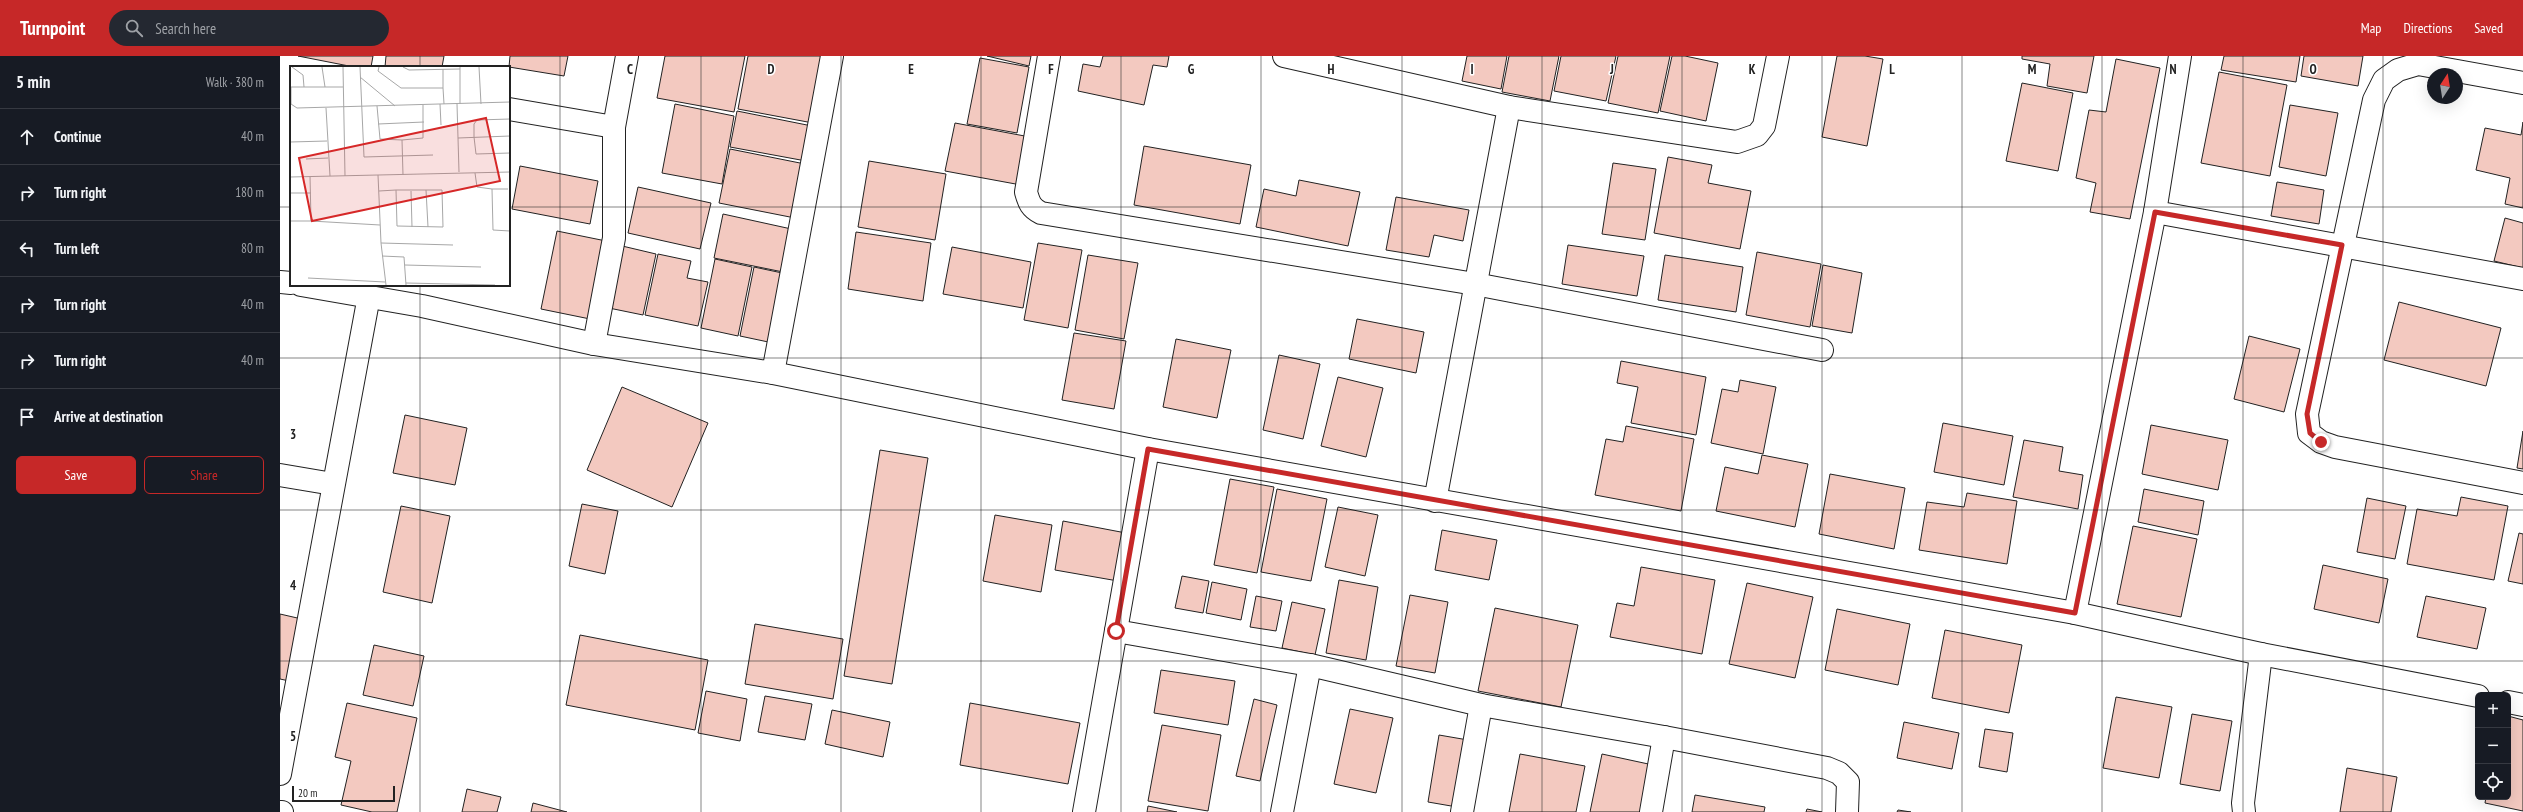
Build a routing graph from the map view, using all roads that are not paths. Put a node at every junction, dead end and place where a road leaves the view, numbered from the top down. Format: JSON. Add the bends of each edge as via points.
{"nodes":[{"id":1,"x":626,"y":56,"type":"edge"},
{"id":2,"x":832,"y":56,"type":"edge"},
{"id":3,"x":1049,"y":56,"type":"edge"},
{"id":4,"x":1284,"y":56,"type":"edge"},
{"id":5,"x":1778,"y":56,"type":"edge"},
{"id":6,"x":2180,"y":56,"type":"edge"},
{"id":7,"x":2523,"y":83,"type":"edge"},
{"id":8,"x":1509,"y":107,"type":"junction"},
{"id":9,"x":510,"y":109,"type":"edge"},
{"id":10,"x":614,"y":127,"type":"junction"},
{"id":11,"x":2155,"y":212,"type":"junction"},
{"id":12,"x":2342,"y":245,"type":"junction"},
{"id":13,"x":2523,"y":280,"type":"edge"},
{"id":14,"x":280,"y":282,"type":"edge"},
{"id":15,"x":290,"y":284,"type":"edge"},
{"id":16,"x":1475,"y":284,"type":"junction"},
{"id":17,"x":307,"y":286,"type":"edge"},
{"id":18,"x":369,"y":296,"type":"junction"},
{"id":19,"x":594,"y":344,"type":"junction"},
{"id":20,"x":1822,"y":350,"type":"dead end"},
{"id":21,"x":773,"y":373,"type":"junction"},
{"id":22,"x":1148,"y":449,"type":"junction"},
{"id":23,"x":280,"y":475,"type":"edge"},
{"id":24,"x":2523,"y":483,"type":"edge"},
{"id":25,"x":333,"y":484,"type":"junction"},
{"id":26,"x":1435,"y":501,"type":"junction"},
{"id":27,"x":2075,"y":613,"type":"junction"},
{"id":28,"x":1116,"y":631,"type":"junction"},
{"id":29,"x":2261,"y":654,"type":"junction"},
{"id":30,"x":1310,"y":666,"type":"junction"},
{"id":31,"x":2475,"y":695,"type":"edge"},
{"id":32,"x":2511,"y":703,"type":"edge"},
{"id":33,"x":1481,"y":705,"type":"junction"},
{"id":34,"x":2523,"y":705,"type":"edge"},
{"id":35,"x":1664,"y":736,"type":"junction"},
{"id":36,"x":280,"y":774,"type":"edge"},
{"id":37,"x":1084,"y":812,"type":"edge"},
{"id":38,"x":1282,"y":812,"type":"edge"},
{"id":39,"x":1462,"y":812,"type":"edge"},
{"id":40,"x":1651,"y":812,"type":"edge"},
{"id":41,"x":1847,"y":812,"type":"edge"},
{"id":42,"x":2244,"y":812,"type":"edge"}],
"edges":[{"from":1,"to":10,"type":"street"},
{"from":2,"to":21,"type":"street"},
{"from":3,"to":16,"type":"street","via":[[1026,192],[1029,203],[1041,213]]},
{"from":4,"to":8,"type":"street"},
{"from":5,"to":8,"type":"street","via":[[1764,126],[1757,135],[1748,140],[1737,142]]},
{"from":6,"to":11,"type":"street"},
{"from":7,"to":12,"type":"street","via":[[2418,64],[2398,70],[2384,80],[2374,100]]},
{"from":8,"to":16,"type":"street"},
{"from":9,"to":10,"type":"street"},
{"from":10,"to":19,"type":"street","via":[[614,238]]},
{"from":11,"to":12,"type":"street"},
{"from":11,"to":27,"type":"street"},
{"from":12,"to":13,"type":"street"},
{"from":12,"to":24,"type":"street","via":[[2307,414],[2310,433],[2321,442],[2335,448]]},
{"from":14,"to":15,"type":"street"},
{"from":16,"to":20,"type":"street"},
{"from":16,"to":26,"type":"street"},
{"from":17,"to":18,"type":"street"},
{"from":18,"to":19,"type":"street"},
{"from":18,"to":25,"type":"street"},
{"from":19,"to":21,"type":"street"},
{"from":21,"to":22,"type":"street"},
{"from":22,"to":26,"type":"street"},
{"from":22,"to":28,"type":"street"},
{"from":23,"to":25,"type":"street"},
{"from":25,"to":36,"type":"street"},
{"from":26,"to":27,"type":"street"},
{"from":27,"to":29,"type":"street"},
{"from":28,"to":30,"type":"street"},
{"from":28,"to":37,"type":"street"},
{"from":29,"to":31,"type":"street"},
{"from":29,"to":42,"type":"street","via":[[2243,802]]},
{"from":30,"to":33,"type":"street"},
{"from":30,"to":38,"type":"street"},
{"from":32,"to":34,"type":"street"},
{"from":33,"to":35,"type":"street"},
{"from":33,"to":39,"type":"street"},
{"from":35,"to":40,"type":"street"},
{"from":35,"to":41,"type":"street","via":[[1827,768],[1840,773],[1848,782]]}]}
